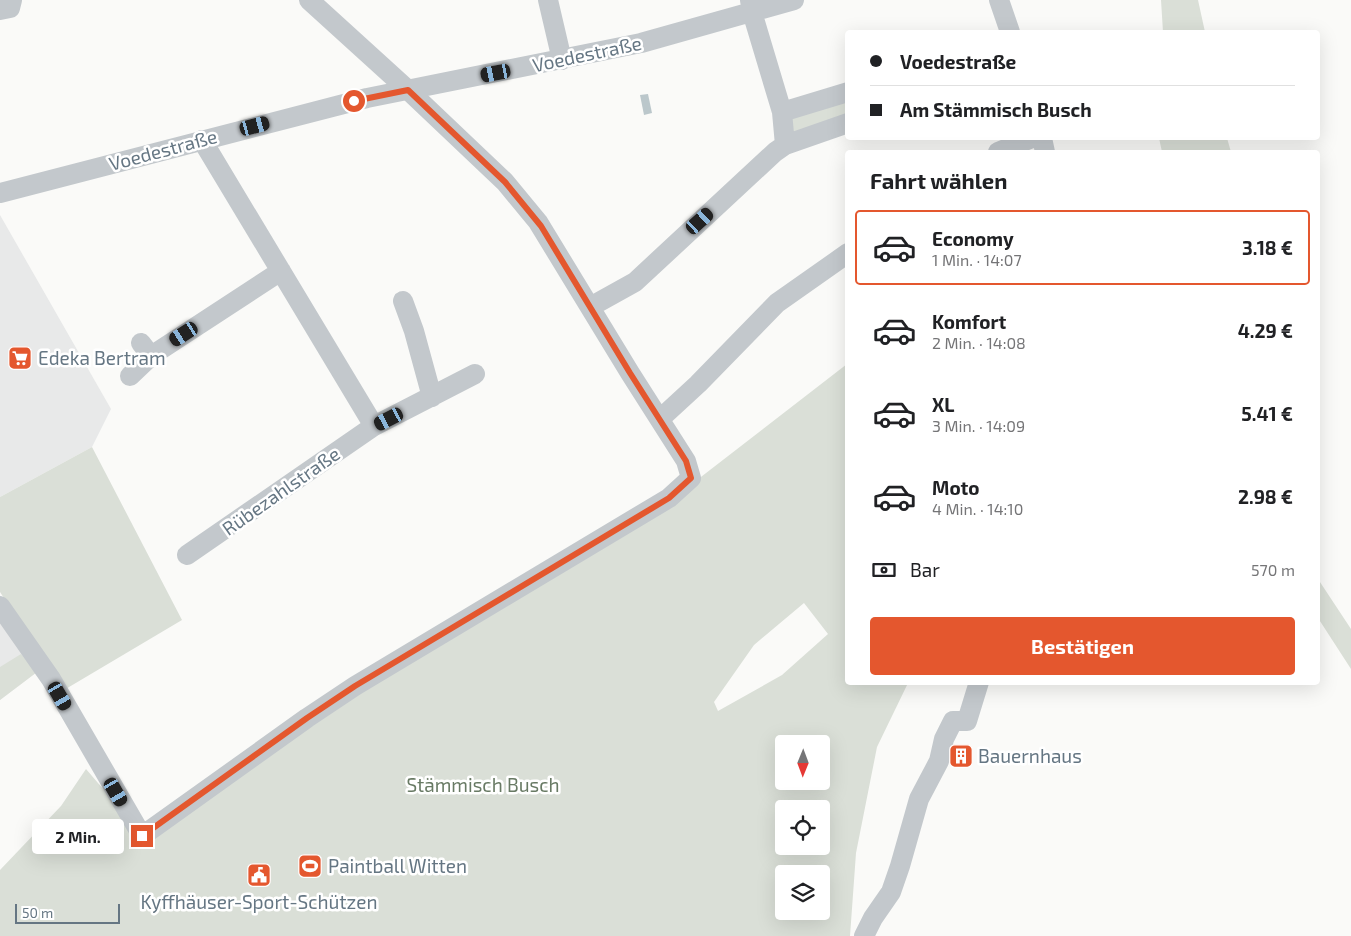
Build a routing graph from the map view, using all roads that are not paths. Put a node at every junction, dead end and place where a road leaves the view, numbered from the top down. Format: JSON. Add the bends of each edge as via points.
{"nodes":[{"id":1,"x":12,"y":0,"type":"edge"},
{"id":2,"x":309,"y":0,"type":"edge"},
{"id":3,"x":548,"y":0,"type":"edge"},
{"id":4,"x":794,"y":0,"type":"edge"},
{"id":5,"x":999,"y":0,"type":"edge"},
{"id":6,"x":751,"y":6,"type":"edge"},
{"id":7,"x":0,"y":10,"type":"edge"},
{"id":8,"x":1009,"y":30,"type":"edge"},
{"id":9,"x":562,"y":60,"type":"junction"},
{"id":10,"x":408,"y":90,"type":"junction"},
{"id":11,"x":845,"y":93,"type":"edge"},
{"id":12,"x":782,"y":112,"type":"junction"},
{"id":13,"x":845,"y":124,"type":"edge"},
{"id":14,"x":202,"y":140,"type":"junction"},
{"id":15,"x":1027,"y":140,"type":"edge"},
{"id":16,"x":785,"y":145,"type":"junction"},
{"id":17,"x":1003,"y":150,"type":"edge"},
{"id":18,"x":0,"y":193,"type":"edge"},
{"id":19,"x":845,"y":255,"type":"edge"},
{"id":20,"x":281,"y":271,"type":"junction"},
{"id":21,"x":403,"y":301,"type":"dead end"},
{"id":22,"x":590,"y":307,"type":"junction"},
{"id":23,"x":475,"y":374,"type":"dead end"},
{"id":24,"x":130,"y":376,"type":"dead end"},
{"id":25,"x":432,"y":397,"type":"junction"},
{"id":26,"x":660,"y":420,"type":"junction"},
{"id":27,"x":374,"y":426,"type":"junction"},
{"id":28,"x":187,"y":555,"type":"dead end"},
{"id":29,"x":0,"y":606,"type":"edge"},
{"id":30,"x":978,"y":685,"type":"edge"},
{"id":31,"x":864,"y":936,"type":"edge"}],
"edges":[{"from":1,"to":7,"type":"street","via":[[10,8]]},
{"from":2,"to":10,"type":"street"},
{"from":3,"to":9,"type":"street"},
{"from":4,"to":6,"type":"street","name":"Voedestraße"},
{"from":5,"to":8,"type":"street"},
{"from":6,"to":9,"type":"street","name":"Voedestraße","via":[[644,42]]},
{"from":6,"to":12,"type":"street"},
{"from":9,"to":10,"type":"street","name":"Voedestraße"},
{"from":10,"to":14,"type":"street","name":"Voedestraße"},
{"from":10,"to":22,"type":"street","via":[[510,188],[541,226]]},
{"from":11,"to":12,"type":"street"},
{"from":12,"to":16,"type":"street"},
{"from":13,"to":16,"type":"street"},
{"from":14,"to":18,"type":"street","name":"Voedestraße"},
{"from":14,"to":20,"type":"street"},
{"from":15,"to":17,"type":"street"},
{"from":16,"to":22,"type":"street","via":[[764,160],[635,282]]},
{"from":19,"to":26,"type":"street","via":[[777,304]]},
{"from":20,"to":24,"type":"street","via":[[146,349]]},
{"from":20,"to":27,"type":"street"},
{"from":21,"to":25,"type":"street"},
{"from":22,"to":26,"type":"street"},
{"from":23,"to":25,"type":"street","name":"Rübezahlstraße"},
{"from":25,"to":27,"type":"street","name":"Rübezahlstraße"},
{"from":26,"to":29,"type":"street","via":[[686,461],[691,478],[669,498],[355,686],[142,836],[51,679]]},
{"from":27,"to":28,"type":"street","name":"Rübezahlstraße"},
{"from":30,"to":31,"type":"street","via":[[967,721],[953,721],[944,739],[939,761],[910,823],[891,892]]}]}
